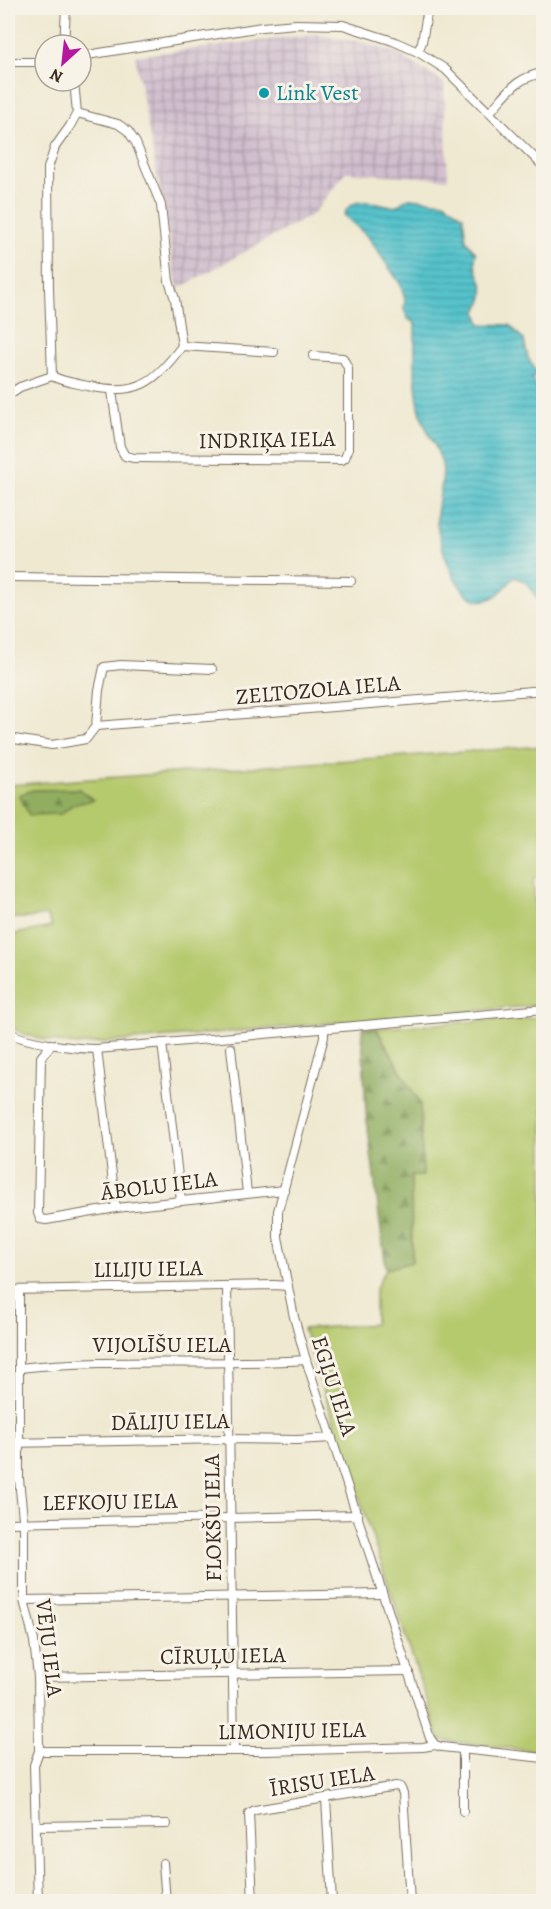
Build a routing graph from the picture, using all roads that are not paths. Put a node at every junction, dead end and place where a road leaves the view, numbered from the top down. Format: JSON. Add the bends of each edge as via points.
{"nodes":[{"id":1,"x":66,"y":8,"type":"edge"},
{"id":2,"x":428,"y":8,"type":"edge"},
{"id":3,"x":65,"y":33,"type":"edge"},
{"id":4,"x":418,"y":52,"type":"junction"},
{"id":5,"x":93,"y":54,"type":"edge"},
{"id":6,"x":8,"y":62,"type":"edge"},
{"id":7,"x":33,"y":62,"type":"edge"},
{"id":8,"x":543,"y":73,"type":"edge"},
{"id":9,"x":75,"y":93,"type":"edge"},
{"id":10,"x":490,"y":112,"type":"junction"},
{"id":11,"x":77,"y":113,"type":"junction"},
{"id":12,"x":543,"y":167,"type":"edge"},
{"id":13,"x":182,"y":346,"type":"junction"},
{"id":14,"x":274,"y":352,"type":"dead end"},
{"id":15,"x":313,"y":356,"type":"dead end"},
{"id":16,"x":52,"y":376,"type":"junction"},
{"id":17,"x":112,"y":391,"type":"junction"},
{"id":18,"x":8,"y":395,"type":"edge"},
{"id":19,"x":8,"y":577,"type":"edge"},
{"id":20,"x":351,"y":581,"type":"dead end"},
{"id":21,"x":212,"y":669,"type":"dead end"},
{"id":22,"x":543,"y":690,"type":"edge"},
{"id":23,"x":96,"y":726,"type":"junction"},
{"id":24,"x":8,"y":738,"type":"edge"},
{"id":25,"x":543,"y":1009,"type":"edge"},
{"id":26,"x":324,"y":1029,"type":"junction"},
{"id":27,"x":8,"y":1030,"type":"edge"},
{"id":28,"x":162,"y":1043,"type":"junction"},
{"id":29,"x":52,"y":1044,"type":"junction"},
{"id":30,"x":231,"y":1048,"type":"dead end"},
{"id":31,"x":98,"y":1049,"type":"junction"},
{"id":32,"x":284,"y":1190,"type":"junction"},
{"id":33,"x":247,"y":1193,"type":"junction"},
{"id":34,"x":181,"y":1201,"type":"junction"},
{"id":35,"x":116,"y":1208,"type":"junction"},
{"id":36,"x":227,"y":1286,"type":"junction"},
{"id":37,"x":288,"y":1286,"type":"junction"},
{"id":38,"x":8,"y":1290,"type":"edge"},
{"id":39,"x":20,"y":1290,"type":"junction"},
{"id":40,"x":306,"y":1360,"type":"junction"},
{"id":41,"x":229,"y":1363,"type":"junction"},
{"id":42,"x":19,"y":1368,"type":"junction"},
{"id":43,"x":332,"y":1438,"type":"junction"},
{"id":44,"x":230,"y":1439,"type":"junction"},
{"id":45,"x":8,"y":1443,"type":"edge"},
{"id":46,"x":19,"y":1443,"type":"junction"},
{"id":47,"x":358,"y":1515,"type":"junction"},
{"id":48,"x":230,"y":1518,"type":"junction"},
{"id":49,"x":23,"y":1522,"type":"junction"},
{"id":50,"x":8,"y":1523,"type":"edge"},
{"id":51,"x":382,"y":1594,"type":"junction"},
{"id":52,"x":231,"y":1596,"type":"junction"},
{"id":53,"x":24,"y":1600,"type":"junction"},
{"id":54,"x":409,"y":1671,"type":"junction"},
{"id":55,"x":232,"y":1673,"type":"junction"},
{"id":56,"x":38,"y":1677,"type":"junction"},
{"id":57,"x":435,"y":1745,"type":"junction"},
{"id":58,"x":234,"y":1750,"type":"junction"},
{"id":59,"x":464,"y":1750,"type":"junction"},
{"id":60,"x":39,"y":1751,"type":"junction"},
{"id":61,"x":543,"y":1758,"type":"edge"},
{"id":62,"x":326,"y":1798,"type":"junction"},
{"id":63,"x":463,"y":1811,"type":"dead end"},
{"id":64,"x":167,"y":1824,"type":"dead end"},
{"id":65,"x":36,"y":1826,"type":"junction"},
{"id":66,"x":163,"y":1863,"type":"dead end"},
{"id":67,"x":38,"y":1902,"type":"edge"},
{"id":68,"x":166,"y":1902,"type":"edge"},
{"id":69,"x":254,"y":1902,"type":"edge"},
{"id":70,"x":332,"y":1902,"type":"edge"},
{"id":71,"x":410,"y":1902,"type":"edge"}],
"edges":[{"from":1,"to":3,"type":"street"},
{"from":2,"to":4,"type":"street"},
{"from":4,"to":5,"type":"street","via":[[343,25],[296,24]]},
{"from":4,"to":10,"type":"street","via":[[445,69]]},
{"from":6,"to":7,"type":"street"},
{"from":8,"to":10,"type":"street","via":[[526,75]]},
{"from":9,"to":11,"type":"street"},
{"from":10,"to":12,"type":"street"},
{"from":11,"to":13,"type":"street","via":[[118,124],[136,143],[161,205],[169,281]]},
{"from":11,"to":16,"type":"street","via":[[55,147],[48,168]]},
{"from":13,"to":14,"type":"street"},
{"from":13,"to":17,"type":"street","via":[[149,381]]},
{"from":15,"to":17,"type":"street","name":"INDRIĶA IELA","via":[[343,358],[348,368],[348,450],[342,460],[125,456],[120,447]]},
{"from":16,"to":17,"type":"street"},
{"from":16,"to":18,"type":"street"},
{"from":19,"to":20,"type":"street"},
{"from":21,"to":23,"type":"street","via":[[104,667]]},
{"from":22,"to":23,"type":"street","name":"ZELTOZOLA IELA"},
{"from":23,"to":24,"type":"street","via":[[86,739],[52,745]]},
{"from":25,"to":26,"type":"street"},
{"from":26,"to":28,"type":"street"},
{"from":26,"to":32,"type":"street","name":"EGĻU IELA"},
{"from":27,"to":29,"type":"street","via":[[18,1038]]},
{"from":28,"to":31,"type":"street"},
{"from":28,"to":34,"type":"street"},
{"from":29,"to":31,"type":"street"},
{"from":29,"to":35,"type":"street","name":"ĀBOLU IELA","via":[[41,1057],[40,1219]]},
{"from":30,"to":33,"type":"street"},
{"from":31,"to":35,"type":"street"},
{"from":32,"to":33,"type":"street","name":"ĀBOLU IELA"},
{"from":32,"to":37,"type":"street","name":"EGĻU IELA","via":[[277,1227]]},
{"from":33,"to":34,"type":"street","name":"ĀBOLU IELA"},
{"from":34,"to":35,"type":"street","name":"ĀBOLU IELA"},
{"from":36,"to":37,"type":"street","name":"LILIJU IELA"},
{"from":36,"to":39,"type":"street","name":"LILIJU IELA"},
{"from":36,"to":41,"type":"street","name":"FLOKŠU IELA"},
{"from":37,"to":40,"type":"street","name":"EGĻU IELA"},
{"from":38,"to":39,"type":"street","name":"LILIJU IELA"},
{"from":39,"to":42,"type":"street","name":"VĒJU IELA"},
{"from":40,"to":41,"type":"street","name":"VIJOLĪŠU IELA"},
{"from":40,"to":43,"type":"street","name":"EGĻU IELA"},
{"from":41,"to":42,"type":"street","name":"VIJOLĪŠU IELA","via":[[54,1364]]},
{"from":41,"to":44,"type":"street","name":"FLOKŠU IELA"},
{"from":42,"to":46,"type":"street","name":"VĒJU IELA"},
{"from":43,"to":44,"type":"street","name":"DĀLIJU IELA"},
{"from":43,"to":47,"type":"street","name":"EGĻU IELA"},
{"from":44,"to":46,"type":"street","name":"DĀLIJU IELA"},
{"from":44,"to":48,"type":"street","name":"FLOKŠU IELA"},
{"from":45,"to":46,"type":"street","name":"DĀLIJU IELA"},
{"from":46,"to":49,"type":"street","name":"VĒJU IELA"},
{"from":47,"to":48,"type":"street","name":"LEFKOJU IELA"},
{"from":47,"to":51,"type":"street","name":"EGĻU IELA"},
{"from":48,"to":49,"type":"street","name":"LEFKOJU IELA"},
{"from":48,"to":52,"type":"street","name":"FLOKŠU IELA"},
{"from":49,"to":50,"type":"street","name":"LEFKOJU IELA"},
{"from":49,"to":53,"type":"street","name":"VĒJU IELA"},
{"from":51,"to":52,"type":"street"},
{"from":51,"to":54,"type":"street","name":"EGĻU IELA"},
{"from":52,"to":53,"type":"street"},
{"from":52,"to":55,"type":"street","name":"FLOKŠU IELA"},
{"from":53,"to":56,"type":"street","name":"VĒJU IELA"},
{"from":54,"to":55,"type":"street","name":"CĪRUĻU IELA"},
{"from":54,"to":57,"type":"street","name":"EGĻU IELA"},
{"from":55,"to":56,"type":"street","name":"CĪRUĻU IELA"},
{"from":55,"to":58,"type":"street","name":"FLOKŠU IELA"},
{"from":56,"to":60,"type":"street","name":"VĒJU IELA"},
{"from":57,"to":58,"type":"street","name":"LIMONIJU IELA"},
{"from":57,"to":59,"type":"street","name":"LIMONIJU IELA"},
{"from":58,"to":60,"type":"street","name":"LIMONIJU IELA"},
{"from":59,"to":61,"type":"street","name":"LIMONIJU IELA"},
{"from":59,"to":63,"type":"street"},
{"from":60,"to":65,"type":"street","name":"VĒJU IELA","via":[[34,1765]]},
{"from":62,"to":69,"type":"street","name":"ĪRISU IELA","via":[[249,1813]]},
{"from":62,"to":70,"type":"street"},
{"from":62,"to":71,"type":"street","name":"ĪRISU IELA","via":[[400,1787]]},
{"from":64,"to":65,"type":"street"},
{"from":65,"to":67,"type":"street","name":"VĒJU IELA"},
{"from":66,"to":68,"type":"street"}]}
